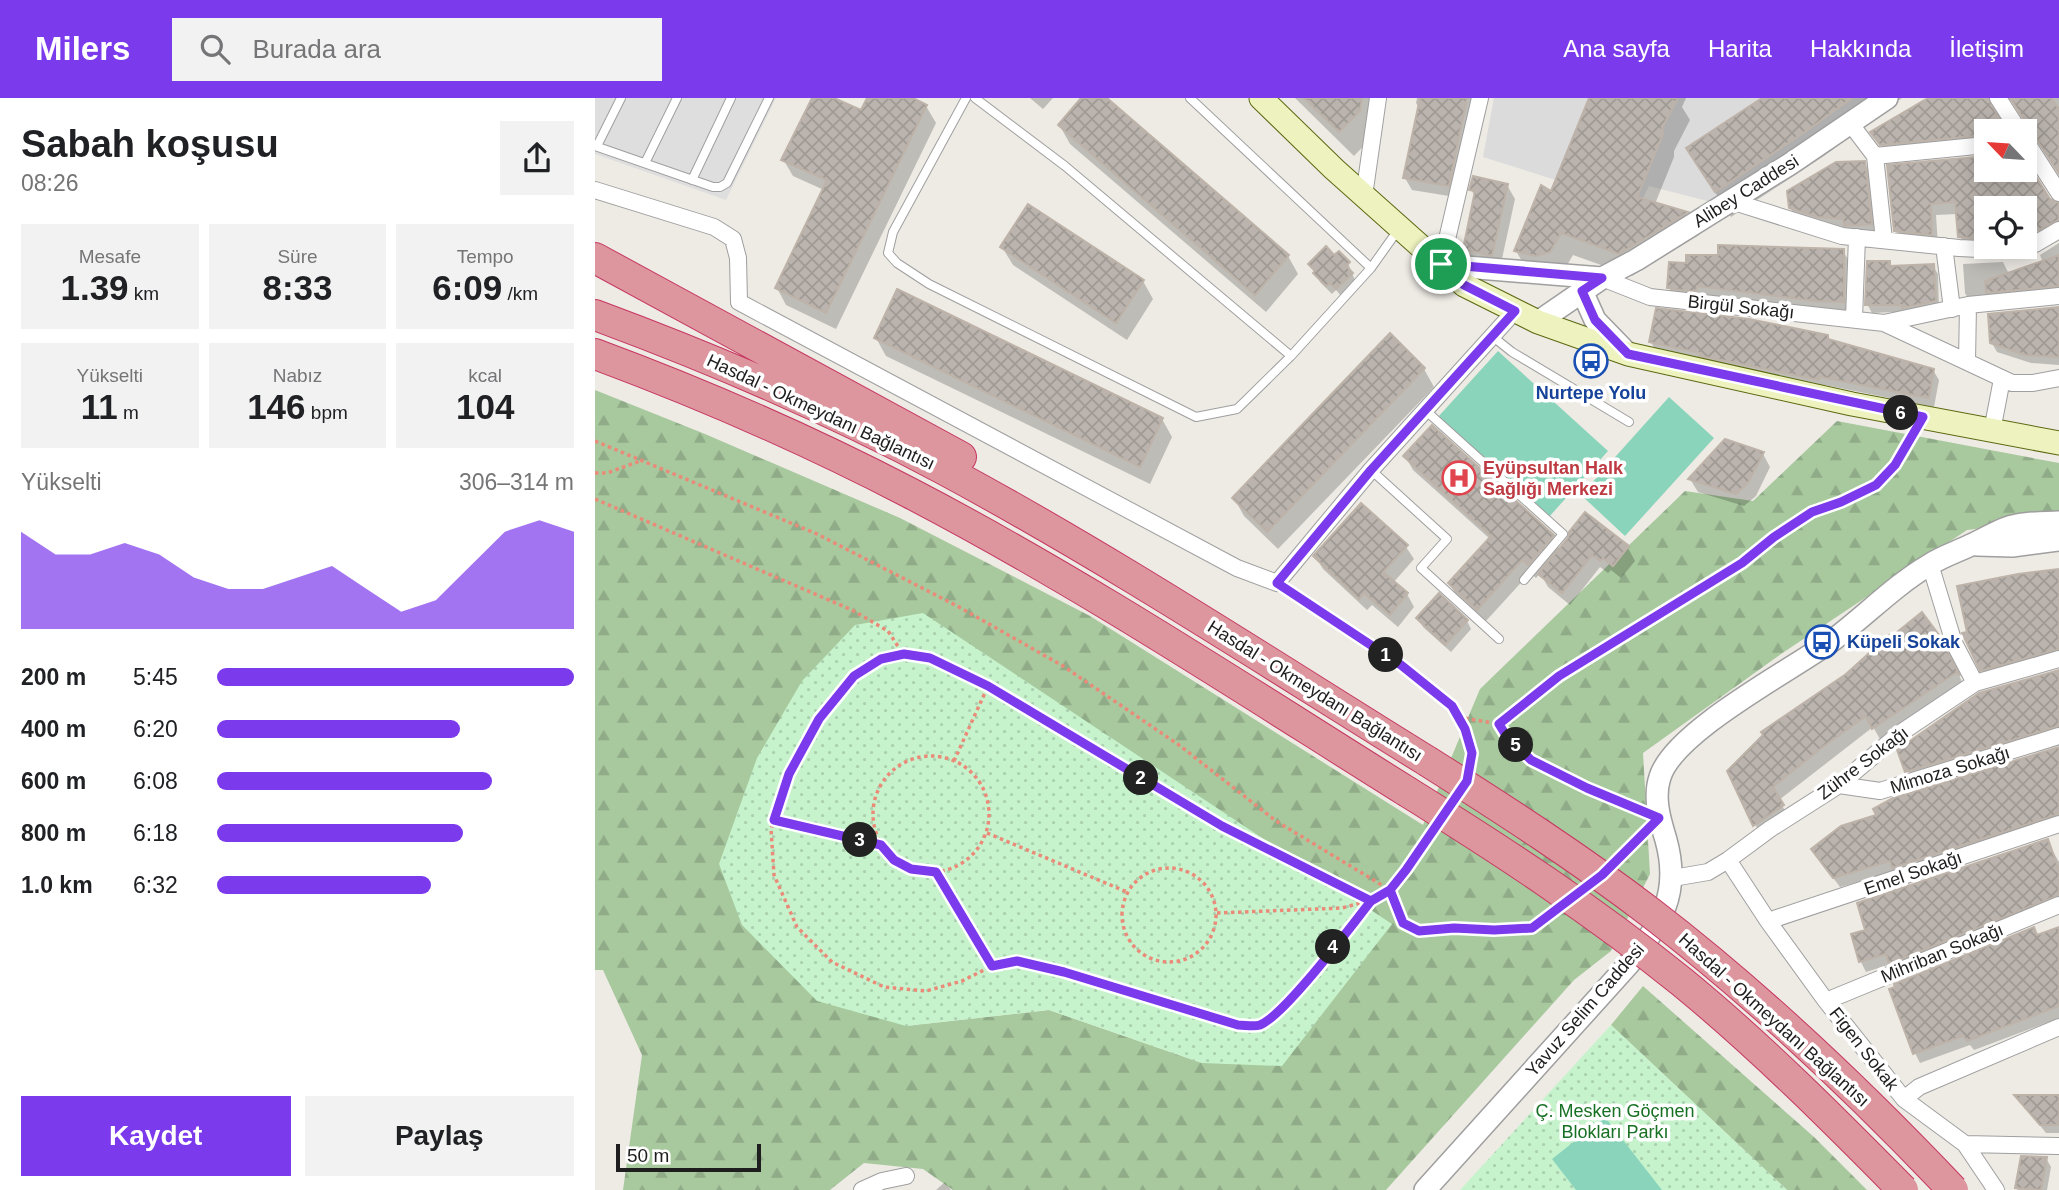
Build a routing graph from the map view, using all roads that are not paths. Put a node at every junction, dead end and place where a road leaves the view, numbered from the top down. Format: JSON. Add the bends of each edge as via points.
{"nodes":[{"id":1,"x":621,"y":98,"type":"edge"},
{"id":2,"x":677,"y":98,"type":"edge"},
{"id":3,"x":731,"y":98,"type":"edge"},
{"id":4,"x":769,"y":98,"type":"edge"},
{"id":5,"x":966,"y":98,"type":"edge"},
{"id":6,"x":975,"y":98,"type":"edge"},
{"id":7,"x":1191,"y":98,"type":"edge"},
{"id":8,"x":1261,"y":98,"type":"edge"},
{"id":9,"x":1378,"y":98,"type":"edge"},
{"id":10,"x":1479,"y":98,"type":"edge"},
{"id":11,"x":1887,"y":98,"type":"edge"},
{"id":12,"x":1998,"y":98,"type":"edge"},
{"id":13,"x":2011,"y":119,"type":"edge"},
{"id":14,"x":1850,"y":123,"type":"junction"},
{"id":15,"x":596,"y":146,"type":"edge"},
{"id":16,"x":1974,"y":146,"type":"edge"},
{"id":17,"x":1875,"y":156,"type":"junction"},
{"id":18,"x":2037,"y":159,"type":"edge"},
{"id":19,"x":645,"y":163,"type":"junction"},
{"id":20,"x":692,"y":180,"type":"junction"},
{"id":21,"x":595,"y":190,"type":"edge"},
{"id":22,"x":2059,"y":193,"type":"edge"},
{"id":23,"x":1364,"y":196,"type":"junction"},
{"id":24,"x":1731,"y":201,"type":"junction"},
{"id":25,"x":1399,"y":228,"type":"junction"},
{"id":26,"x":2059,"y":230,"type":"edge"},
{"id":27,"x":1857,"y":237,"type":"junction"},
{"id":28,"x":1884,"y":240,"type":"junction"},
{"id":29,"x":2037,"y":243,"type":"edge"},
{"id":30,"x":1944,"y":246,"type":"junction"},
{"id":31,"x":1974,"y":248,"type":"edge"},
{"id":32,"x":595,"y":258,"type":"edge"},
{"id":33,"x":1441,"y":264,"type":"junction"},
{"id":34,"x":1371,"y":268,"type":"junction"},
{"id":35,"x":595,"y":275,"type":"edge"},
{"id":36,"x":1566,"y":275,"type":"junction"},
{"id":37,"x":1602,"y":278,"type":"junction"},
{"id":38,"x":1582,"y":291,"type":"junction"},
{"id":39,"x":2059,"y":296,"type":"edge"},
{"id":40,"x":675,"y":303,"type":"junction"},
{"id":41,"x":1968,"y":305,"type":"junction"},
{"id":42,"x":1952,"y":309,"type":"junction"},
{"id":43,"x":1515,"y":311,"type":"junction"},
{"id":44,"x":595,"y":315,"type":"edge"},
{"id":45,"x":1854,"y":319,"type":"junction"},
{"id":46,"x":1538,"y":322,"type":"junction"},
{"id":47,"x":1884,"y":323,"type":"junction"},
{"id":48,"x":1492,"y":336,"type":"junction"},
{"id":49,"x":595,"y":354,"type":"edge"},
{"id":50,"x":1628,"y":354,"type":"junction"},
{"id":51,"x":1291,"y":356,"type":"junction"},
{"id":52,"x":1966,"y":362,"type":"junction"},
{"id":53,"x":2059,"y":378,"type":"edge"},
{"id":54,"x":2002,"y":379,"type":"junction"},
{"id":55,"x":1425,"y":410,"type":"junction"},
{"id":56,"x":1629,"y":422,"type":"dead end"},
{"id":57,"x":1992,"y":430,"type":"junction"},
{"id":58,"x":2059,"y":443,"type":"edge"},
{"id":59,"x":1371,"y":470,"type":"junction"},
{"id":60,"x":2059,"y":522,"type":"edge"},
{"id":61,"x":1066,"y":538,"type":"junction"},
{"id":62,"x":2059,"y":540,"type":"edge"},
{"id":63,"x":1971,"y":545,"type":"junction"},
{"id":64,"x":1930,"y":564,"type":"junction"},
{"id":65,"x":1524,"y":580,"type":"dead end"},
{"id":66,"x":1499,"y":639,"type":"dead end"},
{"id":67,"x":2059,"y":659,"type":"edge"},
{"id":68,"x":1975,"y":683,"type":"junction"},
{"id":69,"x":2059,"y":736,"type":"edge"},
{"id":70,"x":1839,"y":785,"type":"junction"},
{"id":71,"x":2059,"y":824,"type":"edge"},
{"id":72,"x":1728,"y":860,"type":"junction"},
{"id":73,"x":1673,"y":878,"type":"junction"},
{"id":74,"x":2059,"y":905,"type":"edge"},
{"id":75,"x":1767,"y":921,"type":"junction"},
{"id":76,"x":1826,"y":1001,"type":"junction"},
{"id":77,"x":2059,"y":1027,"type":"edge"},
{"id":78,"x":1904,"y":1099,"type":"junction"},
{"id":79,"x":1965,"y":1144,"type":"junction"},
{"id":80,"x":2059,"y":1146,"type":"edge"},
{"id":81,"x":906,"y":1176,"type":"dead end"},
{"id":82,"x":862,"y":1190,"type":"edge"},
{"id":83,"x":1425,"y":1190,"type":"edge"},
{"id":84,"x":1903,"y":1190,"type":"edge"},
{"id":85,"x":1953,"y":1190,"type":"edge"},
{"id":86,"x":1996,"y":1190,"type":"edge"}],
"edges":[{"from":1,"to":15,"type":"lane"},
{"from":2,"to":19,"type":"lane"},
{"from":3,"to":20,"type":"lane"},
{"from":4,"to":20,"type":"lane","via":[[727,183],[713,187]]},
{"from":5,"to":51,"type":"lane","via":[[893,232],[888,253],[897,263],[929,284],[1196,417],[1237,409]]},
{"from":6,"to":51,"type":"lane","via":[[1065,166]]},
{"from":7,"to":34,"type":"lane"},
{"from":8,"to":23,"type":"main road"},
{"from":9,"to":23,"type":"street"},
{"from":10,"to":33,"type":"street"},
{"from":11,"to":14,"type":"street","name":"Alibey Caddesi"},
{"from":12,"to":13,"type":"street"},
{"from":14,"to":17,"type":"street"},
{"from":14,"to":24,"type":"street","name":"Alibey Caddesi"},
{"from":15,"to":19,"type":"lane"},
{"from":16,"to":17,"type":"street"},
{"from":17,"to":28,"type":"street"},
{"from":18,"to":22,"type":"street"},
{"from":19,"to":20,"type":"lane"},
{"from":21,"to":59,"type":"street","via":[[714,227],[733,239],[739,302],[1237,568],[1277,583]]},
{"from":23,"to":25,"type":"main road"},
{"from":24,"to":27,"type":"street"},
{"from":24,"to":37,"type":"street","name":"Alibey Caddesi"},
{"from":25,"to":33,"type":"main road"},
{"from":25,"to":34,"type":"lane"},
{"from":26,"to":29,"type":"street"},
{"from":27,"to":28,"type":"street"},
{"from":27,"to":45,"type":"street"},
{"from":28,"to":30,"type":"street"},
{"from":30,"to":31,"type":"street"},
{"from":30,"to":42,"type":"street"},
{"from":32,"to":40,"type":"highway"},
{"from":33,"to":36,"type":"street"},
{"from":33,"to":43,"type":"main road","via":[[1464,285]]},
{"from":34,"to":51,"type":"lane"},
{"from":35,"to":40,"type":"highway"},
{"from":36,"to":37,"type":"street"},
{"from":36,"to":46,"type":"street"},
{"from":37,"to":38,"type":"street","name":"Alibey Caddesi"},
{"from":37,"to":45,"type":"street","name":"Birgül Sokağı","via":[[1650,297]]},
{"from":38,"to":46,"type":"street","name":"Alibey Caddesi"},
{"from":38,"to":50,"type":"street","via":[[1595,320]]},
{"from":39,"to":41,"type":"street","name":"Birgül Sokağı"},
{"from":40,"to":61,"type":"highway","via":[[980,468],[1025,500]]},
{"from":41,"to":42,"type":"street","name":"Birgül Sokağı"},
{"from":41,"to":52,"type":"street"},
{"from":42,"to":47,"type":"street","name":"Birgül Sokağı"},
{"from":43,"to":46,"type":"main road"},
{"from":43,"to":48,"type":"street"},
{"from":44,"to":61,"type":"highway","name":"Hasdal - Okmeydanı Bağlantısı","via":[[871,432]]},
{"from":45,"to":47,"type":"street","name":"Birgül Sokağı"},
{"from":46,"to":50,"type":"main road"},
{"from":47,"to":52,"type":"street","name":"Birgül Sokağı"},
{"from":48,"to":55,"type":"street"},
{"from":48,"to":56,"type":"lane"},
{"from":49,"to":84,"type":"highway","name":"Hasdal - Okmeydanı Bağlantısı","bridge":true,"via":[[716,401],[911,494],[1065,579],[1534,871],[1683,983],[1805,1092]]},
{"from":50,"to":57,"type":"main road"},
{"from":52,"to":54,"type":"street","name":"Birgül Sokağı"},
{"from":53,"to":54,"type":"street","name":"Birgül Sokağı","via":[[2033,383]]},
{"from":54,"to":57,"type":"street"},
{"from":55,"to":59,"type":"street"},
{"from":55,"to":65,"type":"lane","via":[[1563,534]]},
{"from":57,"to":58,"type":"main road"},
{"from":59,"to":66,"type":"lane","via":[[1447,538],[1421,568]]},
{"from":60,"to":63,"type":"street","via":[[2007,527]]},
{"from":61,"to":85,"type":"highway","name":"Hasdal - Okmeydanı Bağlantısı","bridge":true,"via":[[1551,840],[1696,948],[1805,1044]]},
{"from":62,"to":63,"type":"street","name":"Yavuz Selim Caddesi"},
{"from":63,"to":64,"type":"street","name":"Yavuz Selim Caddesi"},
{"from":64,"to":68,"type":"street","via":[[1954,643]]},
{"from":64,"to":73,"type":"street","name":"Yavuz Selim Caddesi","via":[[1832,641],[1733,706],[1676,751],[1660,775],[1657,795]]},
{"from":67,"to":68,"type":"street","name":"Zühre Sokağı"},
{"from":68,"to":70,"type":"street","name":"Zühre Sokağı","via":[[1899,734]]},
{"from":69,"to":70,"type":"street","name":"Mimoza Sokağı","via":[[1880,791]]},
{"from":70,"to":72,"type":"street","name":"Zühre Sokağı"},
{"from":71,"to":75,"type":"street","name":"Emel Sokağı"},
{"from":72,"to":73,"type":"street","name":"Zühre Sokağı","via":[[1709,872]]},
{"from":72,"to":75,"type":"street","name":"Figen Sokak"},
{"from":73,"to":83,"type":"street","name":"Yavuz Selim Caddesi","via":[[1655,930],[1628,965]]},
{"from":74,"to":76,"type":"street","name":"Mihriban Sokağı"},
{"from":75,"to":76,"type":"street","name":"Figen Sokak"},
{"from":76,"to":78,"type":"street","name":"Figen Sokak"},
{"from":77,"to":78,"type":"street","via":[[1919,1087]]},
{"from":78,"to":79,"type":"street","name":"Figen Sokak"},
{"from":79,"to":80,"type":"street"},
{"from":79,"to":86,"type":"street","name":"Figen Sokak"},
{"from":81,"to":82,"type":"street"}]}
